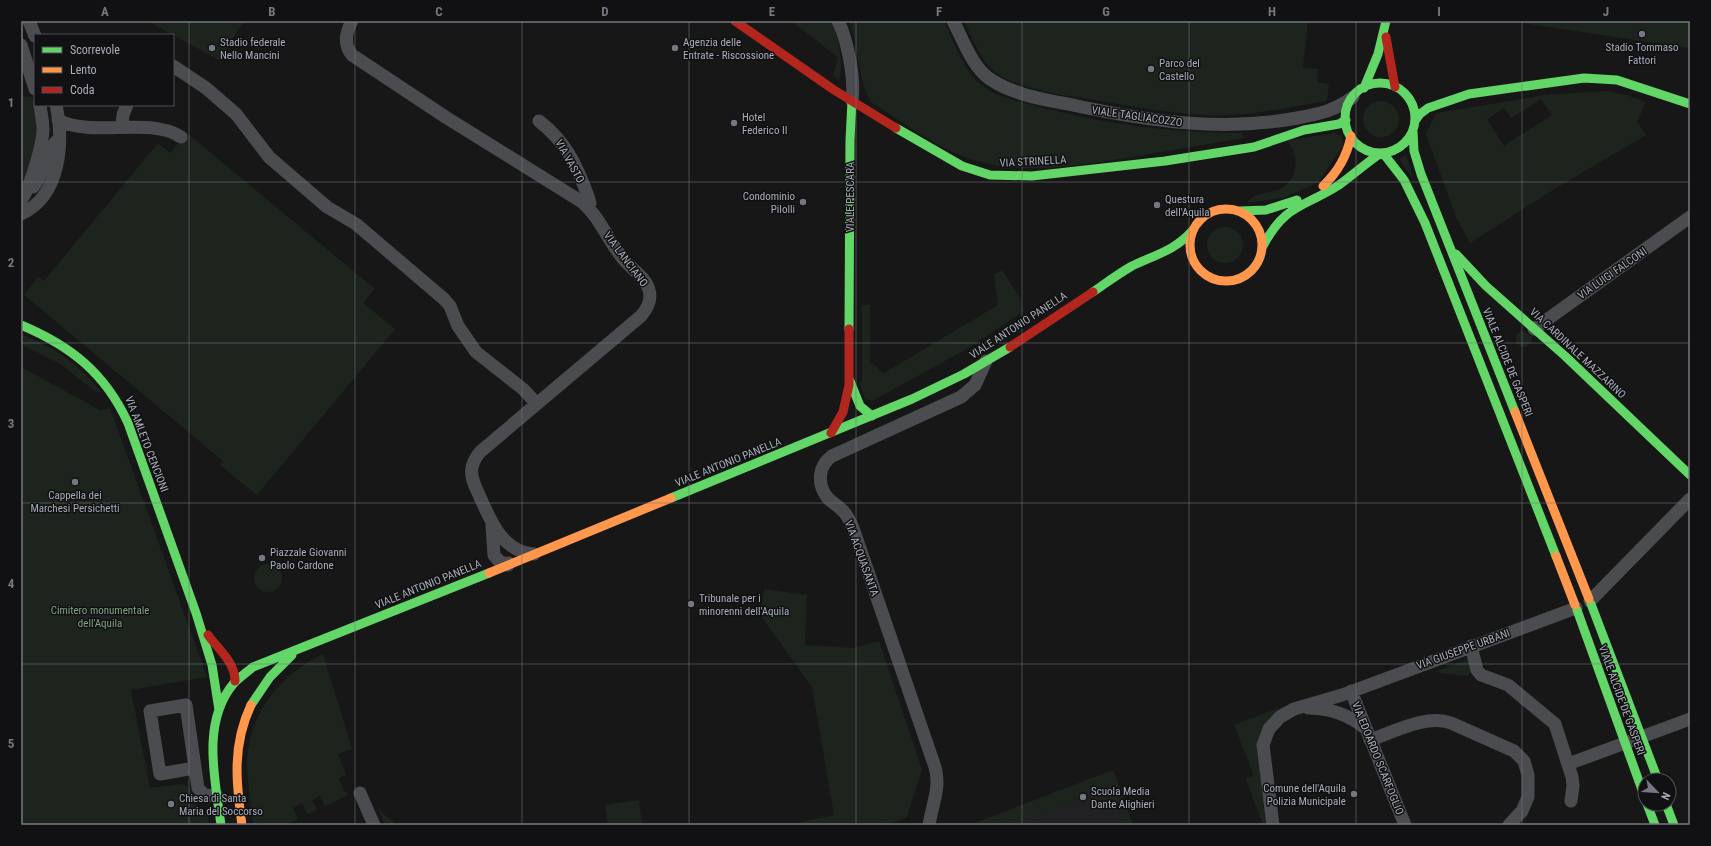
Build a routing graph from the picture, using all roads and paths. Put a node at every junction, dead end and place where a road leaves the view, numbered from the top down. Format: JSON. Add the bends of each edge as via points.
{"nodes":[{"id":1,"x":29,"y":21,"type":"edge"},
{"id":2,"x":352,"y":21,"type":"edge"},
{"id":3,"x":735,"y":21,"type":"edge"},
{"id":4,"x":838,"y":21,"type":"edge"},
{"id":5,"x":953,"y":21,"type":"edge"},
{"id":6,"x":1386,"y":25,"type":"edge"},
{"id":7,"x":34,"y":34,"type":"edge"},
{"id":8,"x":21,"y":45,"type":"edge"},
{"id":9,"x":174,"y":67,"type":"edge"},
{"id":10,"x":34,"y":86,"type":"edge"},
{"id":11,"x":1364,"y":88,"type":"junction"},
{"id":12,"x":1398,"y":89,"type":"junction"},
{"id":13,"x":1416,"y":93,"type":"dead end"},
{"id":14,"x":1469,"y":94,"type":"junction"},
{"id":15,"x":1439,"y":95,"type":"dead end"},
{"id":16,"x":1353,"y":97,"type":"junction"},
{"id":17,"x":852,"y":101,"type":"junction"},
{"id":18,"x":1690,"y":104,"type":"edge"},
{"id":19,"x":40,"y":106,"type":"edge"},
{"id":20,"x":56,"y":106,"type":"edge"},
{"id":21,"x":127,"y":106,"type":"edge"},
{"id":22,"x":58,"y":120,"type":"junction"},
{"id":23,"x":1346,"y":120,"type":"junction"},
{"id":24,"x":539,"y":121,"type":"dead end"},
{"id":25,"x":1415,"y":121,"type":"junction"},
{"id":26,"x":86,"y":127,"type":"junction"},
{"id":27,"x":122,"y":127,"type":"junction"},
{"id":28,"x":1413,"y":131,"type":"junction"},
{"id":29,"x":181,"y":136,"type":"dead end"},
{"id":30,"x":1351,"y":136,"type":"junction"},
{"id":31,"x":58,"y":139,"type":"junction"},
{"id":32,"x":1382,"y":153,"type":"junction"},
{"id":33,"x":23,"y":196,"type":"edge"},
{"id":34,"x":38,"y":202,"type":"junction"},
{"id":35,"x":587,"y":207,"type":"junction"},
{"id":36,"x":1240,"y":211,"type":"junction"},
{"id":37,"x":21,"y":214,"type":"edge"},
{"id":38,"x":1690,"y":218,"type":"edge"},
{"id":39,"x":1193,"y":230,"type":"junction"},
{"id":40,"x":1263,"y":246,"type":"junction"},
{"id":41,"x":1450,"y":247,"type":"junction"},
{"id":42,"x":1162,"y":262,"type":"dead end"},
{"id":43,"x":1132,"y":267,"type":"junction"},
{"id":44,"x":1187,"y":267,"type":"dead end"},
{"id":45,"x":1202,"y":273,"type":"junction"},
{"id":46,"x":21,"y":326,"type":"edge"},
{"id":47,"x":1534,"y":329,"type":"junction"},
{"id":48,"x":986,"y":361,"type":"junction"},
{"id":49,"x":849,"y":375,"type":"junction"},
{"id":50,"x":537,"y":404,"type":"junction"},
{"id":51,"x":872,"y":416,"type":"junction"},
{"id":52,"x":831,"y":433,"type":"junction"},
{"id":53,"x":1689,"y":473,"type":"edge"},
{"id":54,"x":1690,"y":499,"type":"edge"},
{"id":55,"x":492,"y":525,"type":"junction"},
{"id":56,"x":506,"y":541,"type":"junction"},
{"id":57,"x":493,"y":545,"type":"junction"},
{"id":58,"x":534,"y":554,"type":"junction"},
{"id":59,"x":508,"y":565,"type":"junction"},
{"id":60,"x":474,"y":579,"type":"junction"},
{"id":61,"x":1590,"y":601,"type":"junction"},
{"id":62,"x":1576,"y":608,"type":"junction"},
{"id":63,"x":196,"y":613,"type":"junction"},
{"id":64,"x":314,"y":642,"type":"junction"},
{"id":65,"x":1471,"y":646,"type":"junction"},
{"id":66,"x":228,"y":661,"type":"junction"},
{"id":67,"x":212,"y":665,"type":"junction"},
{"id":68,"x":249,"y":670,"type":"junction"},
{"id":69,"x":272,"y":674,"type":"junction"},
{"id":70,"x":235,"y":681,"type":"junction"},
{"id":71,"x":1351,"y":692,"type":"junction"},
{"id":72,"x":1296,"y":708,"type":"junction"},
{"id":73,"x":219,"y":710,"type":"junction"},
{"id":74,"x":1690,"y":719,"type":"edge"},
{"id":75,"x":1368,"y":734,"type":"junction"},
{"id":76,"x":1642,"y":738,"type":"junction"},
{"id":77,"x":1625,"y":744,"type":"junction"},
{"id":78,"x":1568,"y":764,"type":"junction"},
{"id":79,"x":194,"y":768,"type":"junction"},
{"id":80,"x":1655,"y":772,"type":"edge"},
{"id":81,"x":1637,"y":776,"type":"edge"},
{"id":82,"x":360,"y":793,"type":"dead end"},
{"id":83,"x":218,"y":796,"type":"junction"},
{"id":84,"x":1571,"y":801,"type":"dead end"},
{"id":85,"x":1650,"y":812,"type":"edge"},
{"id":86,"x":1669,"y":812,"type":"edge"},
{"id":87,"x":221,"y":825,"type":"edge"},
{"id":88,"x":242,"y":825,"type":"edge"},
{"id":89,"x":374,"y":825,"type":"edge"},
{"id":90,"x":929,"y":825,"type":"edge"},
{"id":91,"x":1273,"y":825,"type":"edge"},
{"id":92,"x":1405,"y":825,"type":"edge"},
{"id":93,"x":1509,"y":825,"type":"edge"},
{"id":94,"x":1655,"y":825,"type":"edge"},
{"id":95,"x":1674,"y":825,"type":"edge"}],
"edges":[{"from":1,"to":7,"type":"street"},
{"from":2,"to":35,"type":"street","name":"VIA LANCIANO","via":[[346,42],[352,55]]},
{"from":3,"to":17,"type":"main road","name":"VIA STRINELLA"},
{"from":4,"to":17,"type":"street","name":"VIALE PESCARA","via":[[845,40],[852,80]]},
{"from":5,"to":16,"type":"street","name":"VIALE TAGLIACOZZO","via":[[972,57],[991,80],[1036,97],[1095,110],[1168,121],[1243,125],[1319,114],[1336,109]]},
{"from":6,"to":11,"type":"main road","via":[[1374,66]]},
{"from":6,"to":12,"type":"main road","via":[[1388,54]]},
{"from":8,"to":10,"type":"street"},
{"from":9,"to":50,"type":"street","via":[[206,88],[236,114],[269,157],[327,207],[345,216],[444,299],[476,352],[523,389]]},
{"from":11,"to":12,"type":"main road","via":[[1379,84]]},
{"from":11,"to":16,"type":"main road"},
{"from":12,"to":13,"type":"main road"},
{"from":12,"to":25,"type":"main road","via":[[1411,102]]},
{"from":14,"to":15,"type":"main road"},
{"from":14,"to":18,"type":"main road","via":[[1596,77],[1628,82]]},
{"from":14,"to":25,"type":"main road","via":[[1428,108]]},
{"from":16,"to":23,"type":"main road","via":[[1348,106]]},
{"from":17,"to":23,"type":"main road","name":"VIA STRINELLA","via":[[962,166],[986,174],[1011,176],[1165,161],[1245,149],[1304,130],[1337,125]]},
{"from":17,"to":49,"type":"main road","name":"VIALE PESCARA"},
{"from":19,"to":33,"type":"street","via":[[42,138],[32,180]]},
{"from":20,"to":22,"type":"street"},
{"from":21,"to":27,"type":"street"},
{"from":22,"to":26,"type":"street"},
{"from":22,"to":31,"type":"street"},
{"from":23,"to":30,"type":"main road"},
{"from":24,"to":35,"type":"street","name":"VIA VASTO","via":[[564,145],[588,196],[590,203]]},
{"from":25,"to":28,"type":"main road"},
{"from":26,"to":27,"type":"street"},
{"from":26,"to":31,"type":"street"},
{"from":27,"to":29,"type":"street","via":[[166,130]]},
{"from":28,"to":32,"type":"main road","via":[[1403,145]]},
{"from":28,"to":41,"type":"main road","name":"VIALE ALCIDE DE GASPERI","via":[[1417,163]]},
{"from":30,"to":32,"type":"main road","via":[[1362,148]]},
{"from":30,"to":36,"type":"main road","via":[[1338,171],[1321,188],[1276,207]]},
{"from":31,"to":33,"type":"street","via":[[48,154],[39,179]]},
{"from":31,"to":34,"type":"street","via":[[54,177],[48,192]]},
{"from":32,"to":40,"type":"main road","via":[[1336,186],[1285,214]]},
{"from":32,"to":62,"type":"main road","name":"VIALE ALCIDE DE GASPERI","via":[[1404,180],[1425,223]]},
{"from":33,"to":34,"type":"street","via":[[30,202]]},
{"from":34,"to":37,"type":"street"},
{"from":35,"to":50,"type":"street","name":"VIA LANCIANO","via":[[621,256],[644,280],[650,291],[650,301],[641,316]]},
{"from":36,"to":39,"type":"main road","via":[[1218,209],[1203,217]]},
{"from":36,"to":40,"type":"main road","via":[[1257,225]]},
{"from":38,"to":47,"type":"street","name":"VIA LUIGI FALCONI"},
{"from":39,"to":43,"type":"main road","name":"VIALE ANTONIO PANELLA","via":[[1173,250]]},
{"from":39,"to":45,"type":"main road","via":[[1190,253],[1194,264]]},
{"from":40,"to":45,"type":"main road","via":[[1256,266],[1239,279],[1219,281]]},
{"from":41,"to":47,"type":"main road","name":"VIA CARDINALE MAZZARINO","via":[[1486,286]]},
{"from":41,"to":61,"type":"main road","name":"VIALE ALCIDE DE GASPERI"},
{"from":42,"to":43,"type":"main road","name":"VIALE ANTONIO PANELLA"},
{"from":43,"to":48,"type":"main road","name":"VIALE ANTONIO PANELLA"},
{"from":44,"to":45,"type":"main road"},
{"from":46,"to":63,"type":"main road","name":"VIA AMLETO CENCIONI","via":[[44,334],[66,348],[101,378],[118,399]]},
{"from":47,"to":53,"type":"main road","name":"VIA CARDINALE MAZZARINO"},
{"from":48,"to":51,"type":"main road","name":"VIALE ANTONIO PANELLA"},
{"from":48,"to":90,"type":"street","name":"VIA ACQUASANTA","via":[[976,383],[965,395],[832,456],[820,474],[823,491],[845,513],[853,528],[935,767],[937,789]]},
{"from":49,"to":51,"type":"main road","name":"VIALE PESCARA","via":[[858,403]]},
{"from":49,"to":52,"type":"main road","name":"VIALE PESCARA","via":[[845,408]]},
{"from":50,"to":55,"type":"street","name":"VIA LANCIANO","via":[[480,452],[474,461],[472,477]]},
{"from":51,"to":52,"type":"main road","name":"VIALE ANTONIO PANELLA"},
{"from":52,"to":58,"type":"main road","name":"VIALE ANTONIO PANELLA"},
{"from":54,"to":61,"type":"street"},
{"from":55,"to":56,"type":"street","name":"VIA LANCIANO"},
{"from":55,"to":57,"type":"street","name":"VIA LANCIANO"},
{"from":56,"to":58,"type":"street","name":"VIA LANCIANO","via":[[522,552]]},
{"from":56,"to":59,"type":"street","name":"VIA LANCIANO","via":[[512,555]]},
{"from":57,"to":59,"type":"street","name":"VIA LANCIANO","via":[[496,558]]},
{"from":57,"to":60,"type":"street","name":"VIA LANCIANO","via":[[487,563]]},
{"from":58,"to":59,"type":"main road","name":"VIALE ANTONIO PANELLA"},
{"from":59,"to":60,"type":"main road","name":"VIALE ANTONIO PANELLA"},
{"from":60,"to":64,"type":"main road","name":"VIALE ANTONIO PANELLA"},
{"from":61,"to":62,"type":"main road","via":[[1580,597]]},
{"from":61,"to":62,"type":"main road","via":[[1587,612],[1583,613]]},
{"from":61,"to":76,"type":"main road","name":"VIALE ALCIDE DE GASPERI"},
{"from":62,"to":65,"type":"street","name":"VIA GIUSEPPE URBANI"},
{"from":62,"to":77,"type":"main road","name":"VIALE ALCIDE DE GASPERI"},
{"from":63,"to":66,"type":"main road","name":"VIA AMLETO CENCIONI","via":[[212,642]]},
{"from":63,"to":67,"type":"main road","name":"VIA AMLETO CENCIONI"},
{"from":64,"to":68,"type":"main road","name":"VIALE ANTONIO PANELLA"},
{"from":64,"to":69,"type":"main road","name":"VIALE ANTONIO PANELLA","via":[[294,654]]},
{"from":65,"to":71,"type":"street","name":"VIA GIUSEPPE URBANI"},
{"from":65,"to":78,"type":"street","via":[[1477,670],[1481,675],[1508,685],[1553,721]]},
{"from":66,"to":68,"type":"main road","name":"VIA AMLETO CENCIONI"},
{"from":66,"to":70,"type":"main road","name":"VIA AMLETO CENCIONI","via":[[235,672]]},
{"from":67,"to":70,"type":"main road","name":"VIA AMLETO CENCIONI","via":[[224,678]]},
{"from":67,"to":73,"type":"main road","name":"VIA AMLETO CENCIONI"},
{"from":68,"to":70,"type":"main road","name":"VIALE ANTONIO PANELLA"},
{"from":69,"to":70,"type":"main road","name":"VIA AMLETO CENCIONI","via":[[253,682]]},
{"from":69,"to":88,"type":"main road","name":"VIALE ANTONIO PANELLA","via":[[252,705],[238,741],[236,770]]},
{"from":70,"to":73,"type":"main road","name":"VIALE ANTONIO PANELLA"},
{"from":71,"to":72,"type":"street","name":"VIA GIUSEPPE URBANI"},
{"from":71,"to":75,"type":"street","name":"VIA EDOARDO SCARFOGLIO"},
{"from":72,"to":75,"type":"street","via":[[1318,708],[1334,712],[1355,720]]},
{"from":72,"to":91,"type":"street","name":"VIA GIUSEPPE URBANI","via":[[1276,720],[1264,742]]},
{"from":73,"to":83,"type":"main road","name":"VIALE ANTONIO PANELLA","via":[[212,743]]},
{"from":74,"to":76,"type":"street"},
{"from":75,"to":92,"type":"street","name":"VIA EDOARDO SCARFOGLIO"},
{"from":75,"to":93,"type":"street","via":[[1439,720],[1518,754],[1526,765],[1529,795],[1524,808]]},
{"from":76,"to":77,"type":"street"},
{"from":76,"to":80,"type":"main road","name":"VIALE ALCIDE DE GASPERI"},
{"from":77,"to":78,"type":"street"},
{"from":77,"to":81,"type":"main road","name":"VIALE ALCIDE DE GASPERI"},
{"from":78,"to":84,"type":"street","via":[[1573,786]]},
{"from":79,"to":79,"type":"street","via":[[160,774],[150,711],[186,705]]},
{"from":79,"to":83,"type":"street","via":[[200,793],[208,797]]},
{"from":82,"to":89,"type":"street"},
{"from":83,"to":87,"type":"main road","name":"VIALE ANTONIO PANELLA"},
{"from":85,"to":94,"type":"main road"},
{"from":86,"to":95,"type":"main road"}]}
